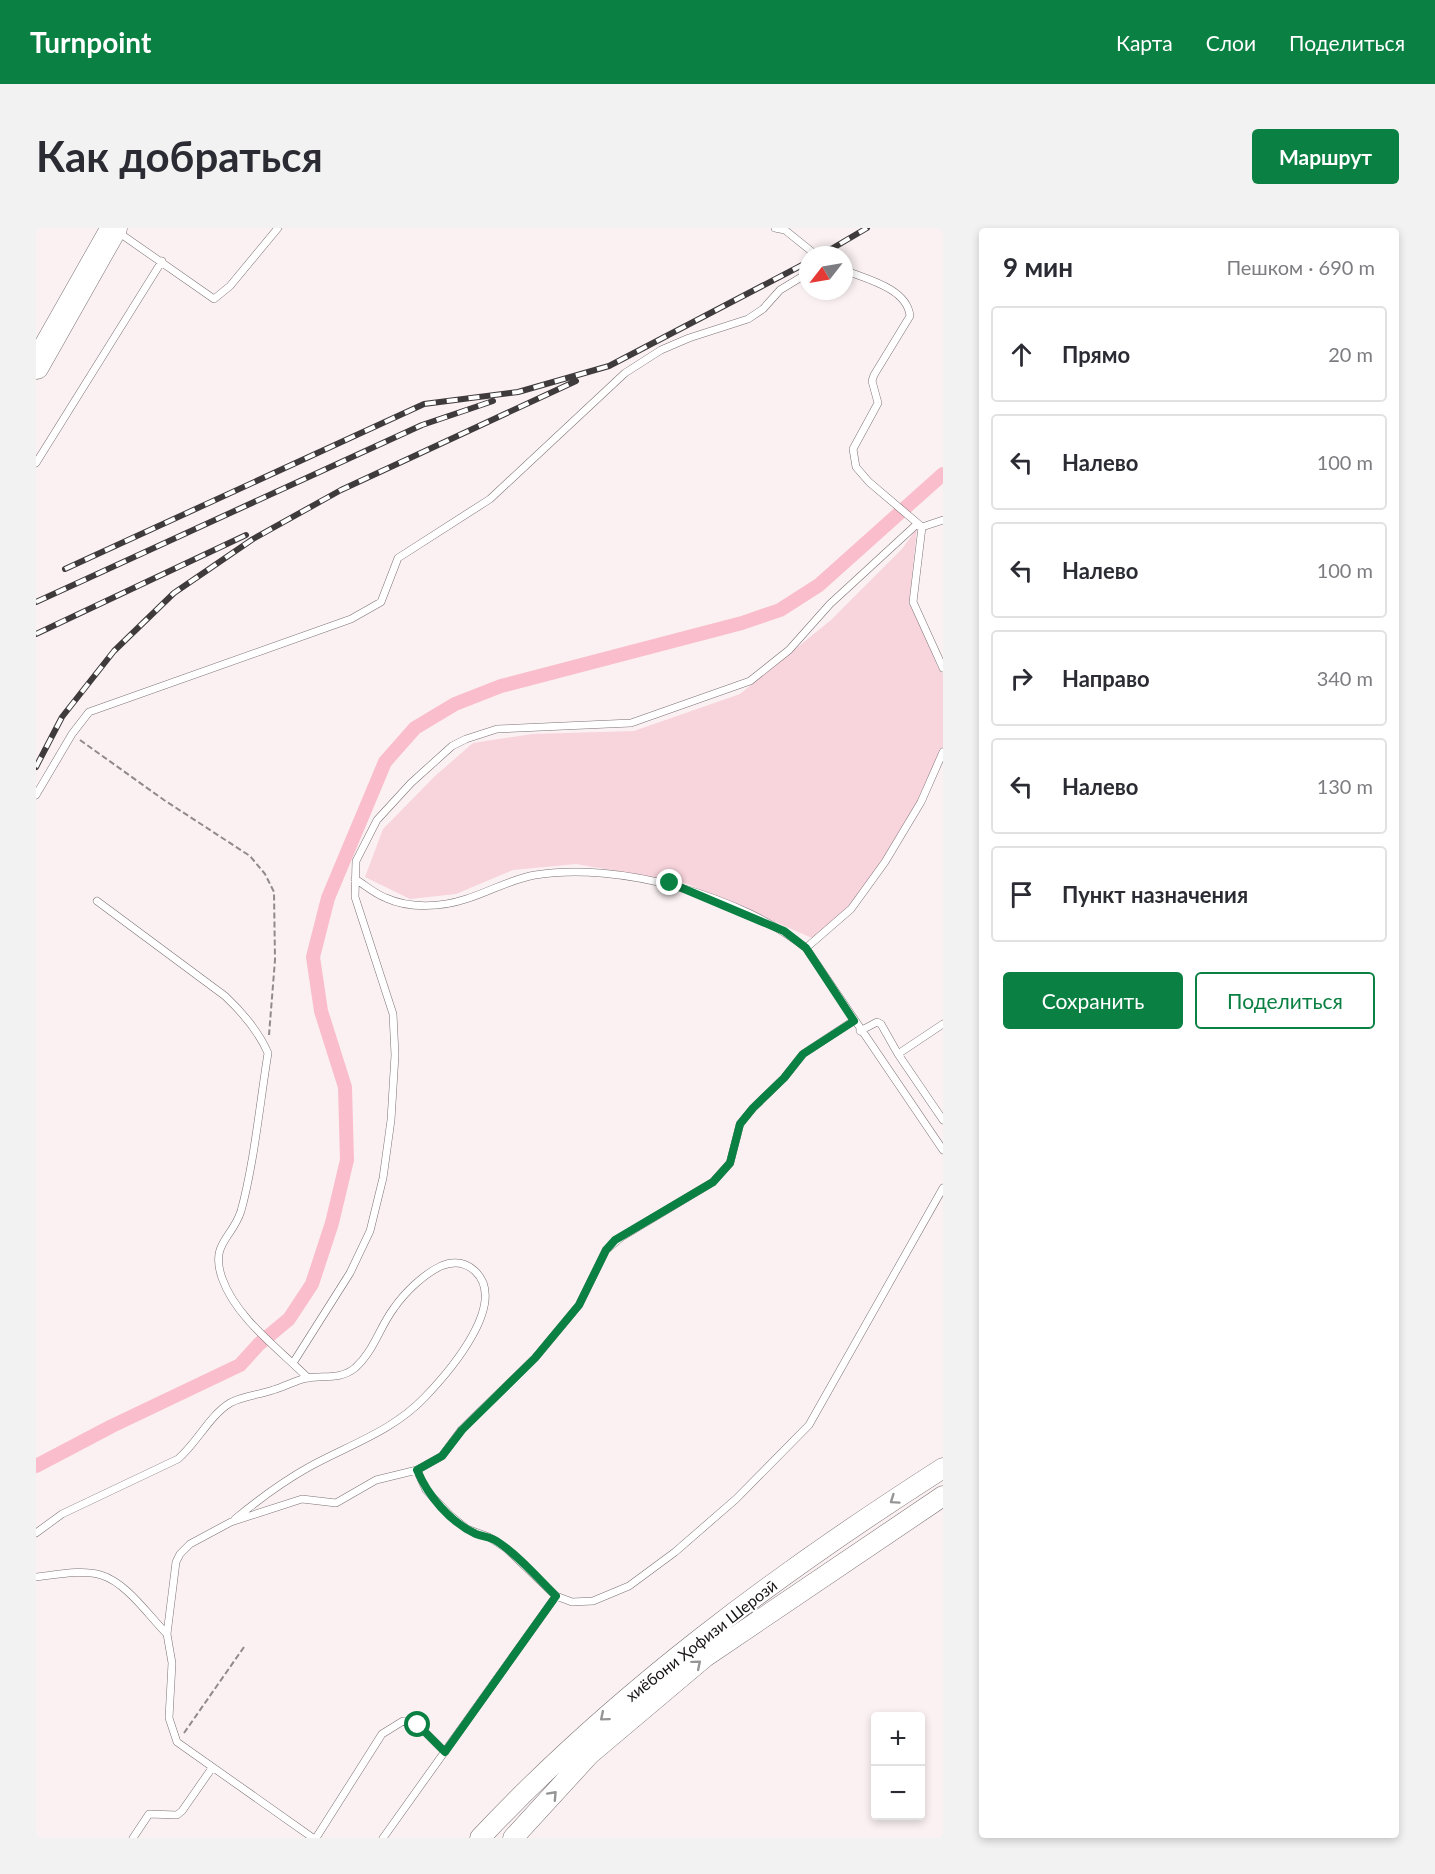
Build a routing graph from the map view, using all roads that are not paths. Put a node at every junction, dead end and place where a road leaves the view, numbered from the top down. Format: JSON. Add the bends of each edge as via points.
{"nodes":[{"id":1,"x":278,"y":228,"type":"edge"},
{"id":2,"x":775,"y":228,"type":"edge"},
{"id":3,"x":114,"y":229,"type":"edge"},
{"id":4,"x":786,"y":229,"type":"edge"},
{"id":5,"x":806,"y":246,"type":"edge"},
{"id":6,"x":162,"y":261,"type":"junction"},
{"id":7,"x":853,"y":274,"type":"edge"},
{"id":8,"x":799,"y":278,"type":"edge"},
{"id":9,"x":36,"y":366,"type":"edge"},
{"id":10,"x":36,"y":463,"type":"edge"},
{"id":11,"x":943,"y":520,"type":"edge"},
{"id":12,"x":920,"y":525,"type":"junction"},
{"id":13,"x":943,"y":668,"type":"edge"},
{"id":14,"x":943,"y":752,"type":"edge"},
{"id":15,"x":36,"y":795,"type":"edge"},
{"id":16,"x":355,"y":879,"type":"junction"},
{"id":17,"x":97,"y":901,"type":"dead end"},
{"id":18,"x":806,"y":948,"type":"junction"},
{"id":19,"x":854,"y":1021,"type":"junction"},
{"id":20,"x":943,"y":1024,"type":"edge"},
{"id":21,"x":860,"y":1030,"type":"junction"},
{"id":22,"x":898,"y":1054,"type":"junction"},
{"id":23,"x":943,"y":1120,"type":"edge"},
{"id":24,"x":943,"y":1150,"type":"edge"},
{"id":25,"x":943,"y":1188,"type":"edge"},
{"id":26,"x":293,"y":1363,"type":"junction"},
{"id":27,"x":308,"y":1378,"type":"junction"},
{"id":28,"x":943,"y":1468,"type":"edge"},
{"id":29,"x":417,"y":1470,"type":"junction"},
{"id":30,"x":943,"y":1496,"type":"edge"},
{"id":31,"x":231,"y":1522,"type":"junction"},
{"id":32,"x":36,"y":1533,"type":"edge"},
{"id":33,"x":36,"y":1577,"type":"edge"},
{"id":34,"x":556,"y":1596,"type":"junction"},
{"id":35,"x":167,"y":1634,"type":"junction"},
{"id":36,"x":445,"y":1752,"type":"junction"},
{"id":37,"x":212,"y":1768,"type":"junction"},
{"id":38,"x":134,"y":1838,"type":"edge"},
{"id":39,"x":315,"y":1838,"type":"edge"},
{"id":40,"x":383,"y":1838,"type":"edge"},
{"id":41,"x":480,"y":1838,"type":"edge"},
{"id":42,"x":513,"y":1838,"type":"edge"}],
"edges":[{"from":1,"to":6,"type":"lane","via":[[218,298],[211,298]]},
{"from":2,"to":4,"type":"lane"},
{"from":3,"to":6,"type":"lane"},
{"from":3,"to":9,"type":"highway"},
{"from":4,"to":5,"type":"lane"},
{"from":6,"to":10,"type":"lane"},
{"from":7,"to":12,"type":"lane","via":[[899,295],[909,309],[907,325],[874,375],[878,403],[853,449],[856,467]]},
{"from":8,"to":15,"type":"lane","via":[[748,319],[661,350],[625,373],[490,499],[398,558],[389,586],[374,608],[89,712]]},
{"from":11,"to":12,"type":"lane"},
{"from":12,"to":13,"type":"lane","via":[[912,602]]},
{"from":12,"to":16,"type":"lane","via":[[830,604],[789,650],[741,685],[631,723],[497,729],[452,746],[396,796],[377,820],[356,861]]},
{"from":14,"to":18,"type":"lane","via":[[921,802],[885,862],[851,909]]},
{"from":16,"to":18,"type":"lane","via":[[386,899],[442,905],[533,875],[613,874],[670,883],[784,931]]},
{"from":16,"to":26,"type":"lane","via":[[357,910],[393,1014],[391,1120],[370,1231],[350,1273]]},
{"from":17,"to":26,"type":"lane","via":[[225,996],[259,1035],[267,1053],[240,1212],[221,1242],[218,1260],[229,1292],[259,1331]]},
{"from":18,"to":19,"type":"lane"},
{"from":19,"to":21,"type":"lane"},
{"from":19,"to":29,"type":"lane","via":[[803,1054],[753,1108],[740,1124],[730,1163],[713,1182],[615,1240],[606,1250],[579,1305],[535,1358],[462,1430],[442,1456]]},
{"from":20,"to":22,"type":"lane"},
{"from":21,"to":22,"type":"lane","via":[[877,1022]]},
{"from":21,"to":24,"type":"lane"},
{"from":22,"to":23,"type":"lane"},
{"from":25,"to":34,"type":"lane","via":[[809,1425],[736,1499],[642,1578],[593,1601],[572,1602]]},
{"from":26,"to":27,"type":"lane"},
{"from":27,"to":31,"type":"lane","via":[[332,1378],[352,1370],[368,1356],[394,1307],[441,1266],[455,1262],[469,1266],[483,1278],[487,1297],[480,1321],[467,1344],[424,1398],[387,1428],[309,1467]]},
{"from":27,"to":32,"type":"lane","via":[[231,1402],[178,1459],[62,1514]]},
{"from":28,"to":41,"type":"main road","name":"хиёбони Ҳофизи Шерозӣ","one_way":true,"via":[[775,1582],[661,1668],[590,1728]]},
{"from":29,"to":31,"type":"lane","via":[[384,1477],[336,1503],[302,1499]]},
{"from":29,"to":34,"type":"lane","via":[[426,1490],[450,1515],[467,1529],[507,1549]]},
{"from":42,"to":30,"type":"main road","name":"хиёбони Ҳофизи Шерозӣ","one_way":true,"via":[[590,1754],[705,1657]]},
{"from":31,"to":35,"type":"lane","via":[[190,1544],[180,1554]]},
{"from":33,"to":35,"type":"lane","via":[[100,1575],[119,1585]]},
{"from":34,"to":36,"type":"lane"},
{"from":35,"to":37,"type":"lane","via":[[172,1663],[169,1718],[177,1742]]},
{"from":36,"to":39,"type":"lane","via":[[418,1725],[403,1721],[382,1734]]},
{"from":36,"to":40,"type":"lane"},
{"from":37,"to":38,"type":"lane","via":[[182,1811],[177,1815],[148,1814]]},
{"from":37,"to":39,"type":"lane"}]}
